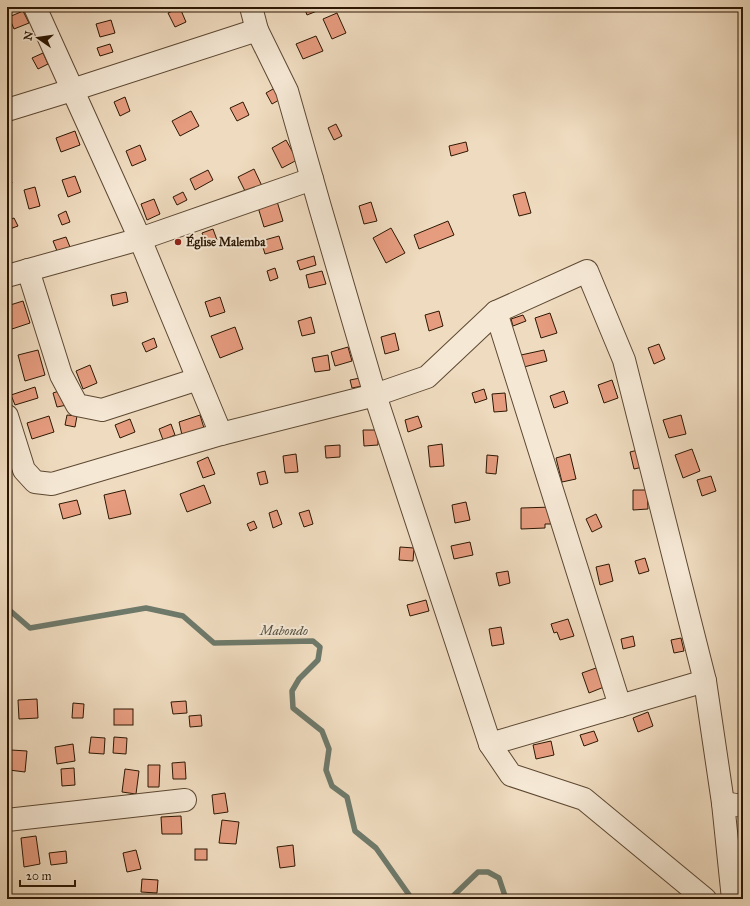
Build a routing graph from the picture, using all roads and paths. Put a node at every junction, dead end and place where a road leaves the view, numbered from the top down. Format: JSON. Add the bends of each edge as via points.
{"nodes":[{"id":1,"x":35,"y":7,"type":"edge"},
{"id":2,"x":251,"y":7,"type":"edge"},
{"id":3,"x":257,"y":30,"type":"junction"},
{"id":4,"x":72,"y":90,"type":"junction"},
{"id":5,"x":7,"y":110,"type":"edge"},
{"id":6,"x":312,"y":179,"type":"junction"},
{"id":7,"x":140,"y":239,"type":"junction"},
{"id":8,"x":28,"y":270,"type":"junction"},
{"id":9,"x":7,"y":276,"type":"edge"},
{"id":10,"x":496,"y":312,"type":"junction"},
{"id":11,"x":198,"y":379,"type":"junction"},
{"id":12,"x":375,"y":395,"type":"junction"},
{"id":13,"x":7,"y":416,"type":"edge"},
{"id":14,"x":220,"y":434,"type":"junction"},
{"id":15,"x":705,"y":681,"type":"junction"},
{"id":16,"x":620,"y":706,"type":"junction"},
{"id":17,"x":490,"y":744,"type":"junction"},
{"id":18,"x":185,"y":800,"type":"dead end"},
{"id":19,"x":733,"y":804,"type":"edge"},
{"id":20,"x":7,"y":820,"type":"edge"},
{"id":21,"x":705,"y":899,"type":"edge"},
{"id":22,"x":733,"y":899,"type":"edge"}],
"edges":[{"from":1,"to":4,"type":"street"},
{"from":2,"to":3,"type":"street"},
{"from":3,"to":4,"type":"street"},
{"from":3,"to":6,"type":"street","via":[[287,91]]},
{"from":4,"to":5,"type":"street"},
{"from":4,"to":7,"type":"street"},
{"from":6,"to":7,"type":"street"},
{"from":6,"to":12,"type":"street"},
{"from":7,"to":8,"type":"street"},
{"from":7,"to":11,"type":"street"},
{"from":8,"to":9,"type":"street"},
{"from":8,"to":11,"type":"street","via":[[60,375],[77,405],[102,410]]},
{"from":10,"to":12,"type":"street","via":[[426,377]]},
{"from":10,"to":15,"type":"street","via":[[587,271],[624,360]]},
{"from":10,"to":16,"type":"street"},
{"from":11,"to":14,"type":"street"},
{"from":12,"to":14,"type":"street"},
{"from":12,"to":17,"type":"street"},
{"from":13,"to":14,"type":"street","via":[[24,470],[35,482],[52,484]]},
{"from":15,"to":16,"type":"street"},
{"from":15,"to":19,"type":"street"},
{"from":16,"to":17,"type":"street"},
{"from":17,"to":21,"type":"street","via":[[511,775],[584,799]]},
{"from":18,"to":20,"type":"street"},
{"from":19,"to":22,"type":"street"}]}
